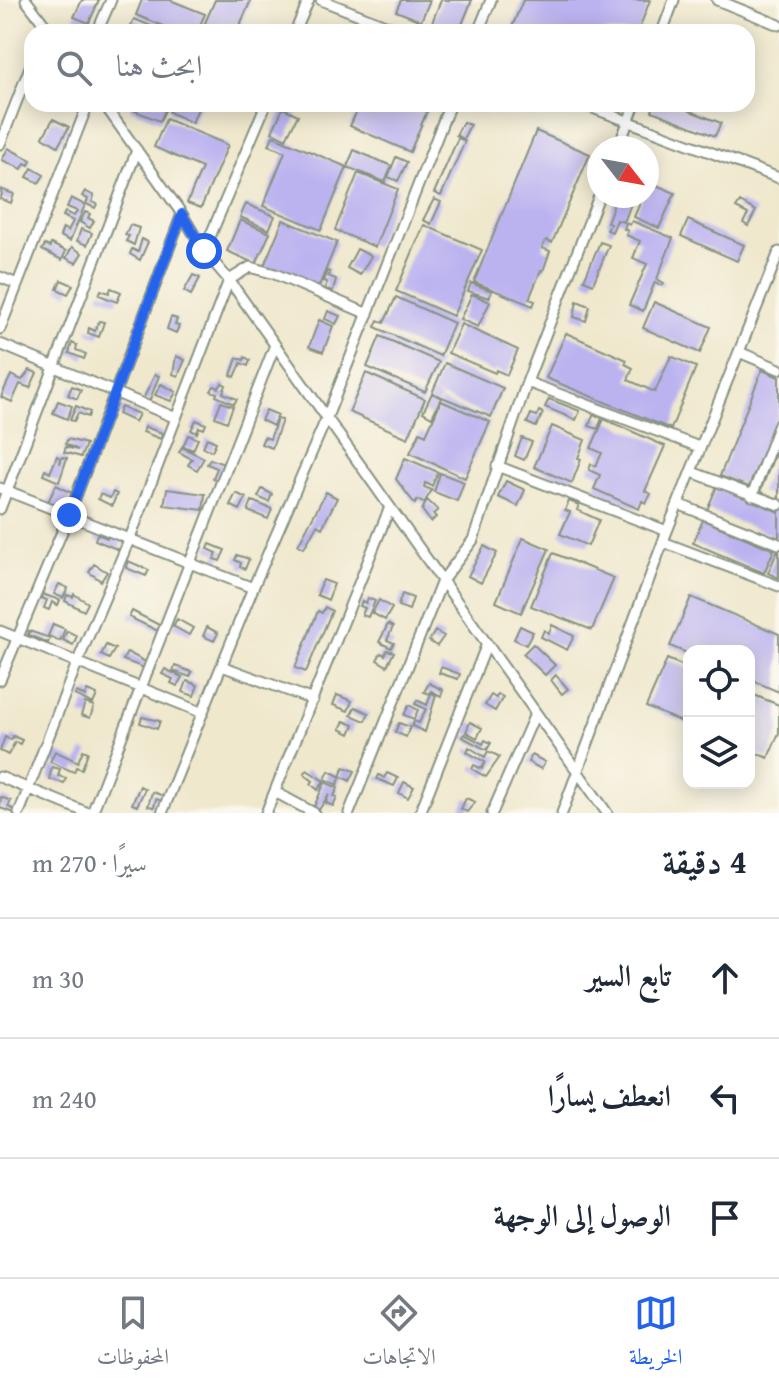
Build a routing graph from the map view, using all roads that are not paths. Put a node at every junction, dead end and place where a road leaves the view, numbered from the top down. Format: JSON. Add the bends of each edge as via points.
{"nodes":[{"id":1,"x":26,"y":0,"type":"edge"},
{"id":2,"x":111,"y":0,"type":"edge"},
{"id":3,"x":309,"y":0,"type":"edge"},
{"id":4,"x":321,"y":0,"type":"edge"},
{"id":5,"x":491,"y":0,"type":"edge"},
{"id":6,"x":674,"y":0,"type":"edge"},
{"id":7,"x":717,"y":0,"type":"edge"},
{"id":8,"x":43,"y":24,"type":"edge"},
{"id":9,"x":100,"y":24,"type":"edge"},
{"id":10,"x":298,"y":24,"type":"edge"},
{"id":11,"x":382,"y":24,"type":"edge"},
{"id":12,"x":481,"y":24,"type":"edge"},
{"id":13,"x":665,"y":24,"type":"edge"},
{"id":14,"x":779,"y":25,"type":"edge"},
{"id":15,"x":24,"y":82,"type":"edge"},
{"id":16,"x":85,"y":112,"type":"edge"},
{"id":17,"x":110,"y":112,"type":"edge"},
{"id":18,"x":263,"y":112,"type":"edge"},
{"id":19,"x":447,"y":112,"type":"edge"},
{"id":20,"x":601,"y":112,"type":"edge"},
{"id":21,"x":632,"y":112,"type":"edge"},
{"id":22,"x":628,"y":123,"type":"junction"},
{"id":23,"x":623,"y":136,"type":"edge"},
{"id":24,"x":0,"y":144,"type":"edge"},
{"id":25,"x":137,"y":150,"type":"junction"},
{"id":26,"x":779,"y":178,"type":"edge"},
{"id":27,"x":594,"y":208,"type":"edge"},
{"id":28,"x":182,"y":214,"type":"junction"},
{"id":29,"x":204,"y":251,"type":"junction"},
{"id":30,"x":779,"y":252,"type":"edge"},
{"id":31,"x":0,"y":277,"type":"edge"},
{"id":32,"x":229,"y":280,"type":"junction"},
{"id":33,"x":17,"y":284,"type":"junction"},
{"id":34,"x":368,"y":314,"type":"junction"},
{"id":35,"x":0,"y":329,"type":"edge"},
{"id":36,"x":0,"y":344,"type":"edge"},
{"id":37,"x":275,"y":345,"type":"junction"},
{"id":38,"x":739,"y":352,"type":"junction"},
{"id":39,"x":54,"y":365,"type":"junction"},
{"id":40,"x":779,"y":369,"type":"edge"},
{"id":41,"x":527,"y":382,"type":"junction"},
{"id":42,"x":116,"y":391,"type":"junction"},
{"id":43,"x":327,"y":417,"type":"junction"},
{"id":44,"x":176,"y":418,"type":"junction"},
{"id":45,"x":779,"y":424,"type":"edge"},
{"id":46,"x":699,"y":447,"type":"junction"},
{"id":47,"x":497,"y":466,"type":"junction"},
{"id":48,"x":692,"y":472,"type":"junction"},
{"id":49,"x":4,"y":489,"type":"edge"},
{"id":50,"x":752,"y":496,"type":"junction"},
{"id":51,"x":678,"y":504,"type":"junction"},
{"id":52,"x":779,"y":505,"type":"edge"},
{"id":53,"x":390,"y":507,"type":"junction"},
{"id":54,"x":0,"y":509,"type":"edge"},
{"id":55,"x":69,"y":515,"type":"junction"},
{"id":56,"x":667,"y":531,"type":"junction"},
{"id":57,"x":130,"y":538,"type":"junction"},
{"id":58,"x":663,"y":542,"type":"junction"},
{"id":59,"x":779,"y":544,"type":"edge"},
{"id":60,"x":190,"y":562,"type":"junction"},
{"id":61,"x":442,"y":581,"type":"junction"},
{"id":62,"x":779,"y":586,"type":"edge"},
{"id":63,"x":253,"y":588,"type":"junction"},
{"id":64,"x":0,"y":631,"type":"edge"},
{"id":65,"x":17,"y":637,"type":"junction"},
{"id":66,"x":487,"y":644,"type":"junction"},
{"id":67,"x":77,"y":663,"type":"junction"},
{"id":68,"x":222,"y":666,"type":"junction"},
{"id":69,"x":0,"y":680,"type":"edge"},
{"id":70,"x":142,"y":689,"type":"junction"},
{"id":71,"x":313,"y":700,"type":"junction"},
{"id":72,"x":203,"y":713,"type":"junction"},
{"id":73,"x":535,"y":714,"type":"junction"},
{"id":74,"x":579,"y":773,"type":"junction"},
{"id":75,"x":0,"y":777,"type":"edge"},
{"id":76,"x":28,"y":789,"type":"junction"},
{"id":77,"x":275,"y":792,"type":"junction"},
{"id":78,"x":19,"y":813,"type":"edge"},
{"id":79,"x":90,"y":813,"type":"edge"},
{"id":80,"x":162,"y":813,"type":"edge"},
{"id":81,"x":266,"y":813,"type":"edge"},
{"id":82,"x":314,"y":813,"type":"edge"},
{"id":83,"x":349,"y":813,"type":"edge"},
{"id":84,"x":420,"y":813,"type":"edge"},
{"id":85,"x":492,"y":813,"type":"edge"},
{"id":86,"x":562,"y":813,"type":"edge"},
{"id":87,"x":607,"y":813,"type":"edge"}],
"edges":[{"from":1,"to":8,"type":"street"},
{"from":2,"to":9,"type":"street"},
{"from":3,"to":10,"type":"street"},
{"from":4,"to":11,"type":"street"},
{"from":5,"to":12,"type":"street"},
{"from":6,"to":13,"type":"street"},
{"from":7,"to":14,"type":"street"},
{"from":15,"to":24,"type":"street"},
{"from":16,"to":33,"type":"street"},
{"from":17,"to":25,"type":"street"},
{"from":18,"to":29,"type":"street"},
{"from":19,"to":34,"type":"street"},
{"from":20,"to":22,"type":"street"},
{"from":21,"to":22,"type":"street"},
{"from":22,"to":23,"type":"street"},
{"from":22,"to":26,"type":"street"},
{"from":25,"to":28,"type":"street"},
{"from":25,"to":39,"type":"street"},
{"from":27,"to":41,"type":"street"},
{"from":28,"to":29,"type":"street"},
{"from":28,"to":42,"type":"street"},
{"from":29,"to":32,"type":"street"},
{"from":30,"to":38,"type":"street"},
{"from":31,"to":33,"type":"street"},
{"from":32,"to":34,"type":"street","via":[[250,267]]},
{"from":32,"to":37,"type":"street"},
{"from":32,"to":44,"type":"street"},
{"from":33,"to":35,"type":"street"},
{"from":34,"to":43,"type":"street"},
{"from":36,"to":39,"type":"street"},
{"from":37,"to":43,"type":"street"},
{"from":37,"to":60,"type":"street"},
{"from":38,"to":40,"type":"street"},
{"from":38,"to":46,"type":"street"},
{"from":39,"to":42,"type":"street"},
{"from":39,"to":49,"type":"street"},
{"from":41,"to":46,"type":"street"},
{"from":41,"to":47,"type":"street"},
{"from":42,"to":44,"type":"street"},
{"from":42,"to":55,"type":"street"},
{"from":43,"to":53,"type":"street"},
{"from":43,"to":63,"type":"street"},
{"from":44,"to":57,"type":"street"},
{"from":45,"to":50,"type":"street"},
{"from":46,"to":48,"type":"street"},
{"from":47,"to":56,"type":"street"},
{"from":47,"to":61,"type":"street","via":[[473,540]]},
{"from":48,"to":50,"type":"street"},
{"from":48,"to":51,"type":"street"},
{"from":49,"to":54,"type":"street"},
{"from":49,"to":55,"type":"street"},
{"from":50,"to":52,"type":"street"},
{"from":51,"to":56,"type":"street"},
{"from":51,"to":59,"type":"street"},
{"from":53,"to":61,"type":"street"},
{"from":53,"to":71,"type":"street"},
{"from":55,"to":57,"type":"street"},
{"from":55,"to":65,"type":"street"},
{"from":56,"to":58,"type":"street"},
{"from":57,"to":60,"type":"street"},
{"from":57,"to":67,"type":"street"},
{"from":58,"to":62,"type":"street"},
{"from":58,"to":74,"type":"street"},
{"from":60,"to":63,"type":"street"},
{"from":60,"to":70,"type":"street"},
{"from":61,"to":66,"type":"street"},
{"from":61,"to":83,"type":"street"},
{"from":63,"to":68,"type":"street"},
{"from":64,"to":65,"type":"street"},
{"from":65,"to":67,"type":"street"},
{"from":65,"to":69,"type":"street"},
{"from":66,"to":73,"type":"street"},
{"from":66,"to":84,"type":"street"},
{"from":67,"to":70,"type":"street"},
{"from":67,"to":76,"type":"street"},
{"from":68,"to":71,"type":"street"},
{"from":68,"to":72,"type":"street"},
{"from":70,"to":72,"type":"street"},
{"from":70,"to":79,"type":"street"},
{"from":71,"to":77,"type":"street"},
{"from":72,"to":80,"type":"street"},
{"from":73,"to":74,"type":"street"},
{"from":73,"to":85,"type":"street"},
{"from":74,"to":86,"type":"street"},
{"from":74,"to":87,"type":"street"},
{"from":75,"to":76,"type":"street"},
{"from":76,"to":78,"type":"street"},
{"from":76,"to":79,"type":"street"},
{"from":77,"to":81,"type":"street"},
{"from":77,"to":82,"type":"street"}]}
